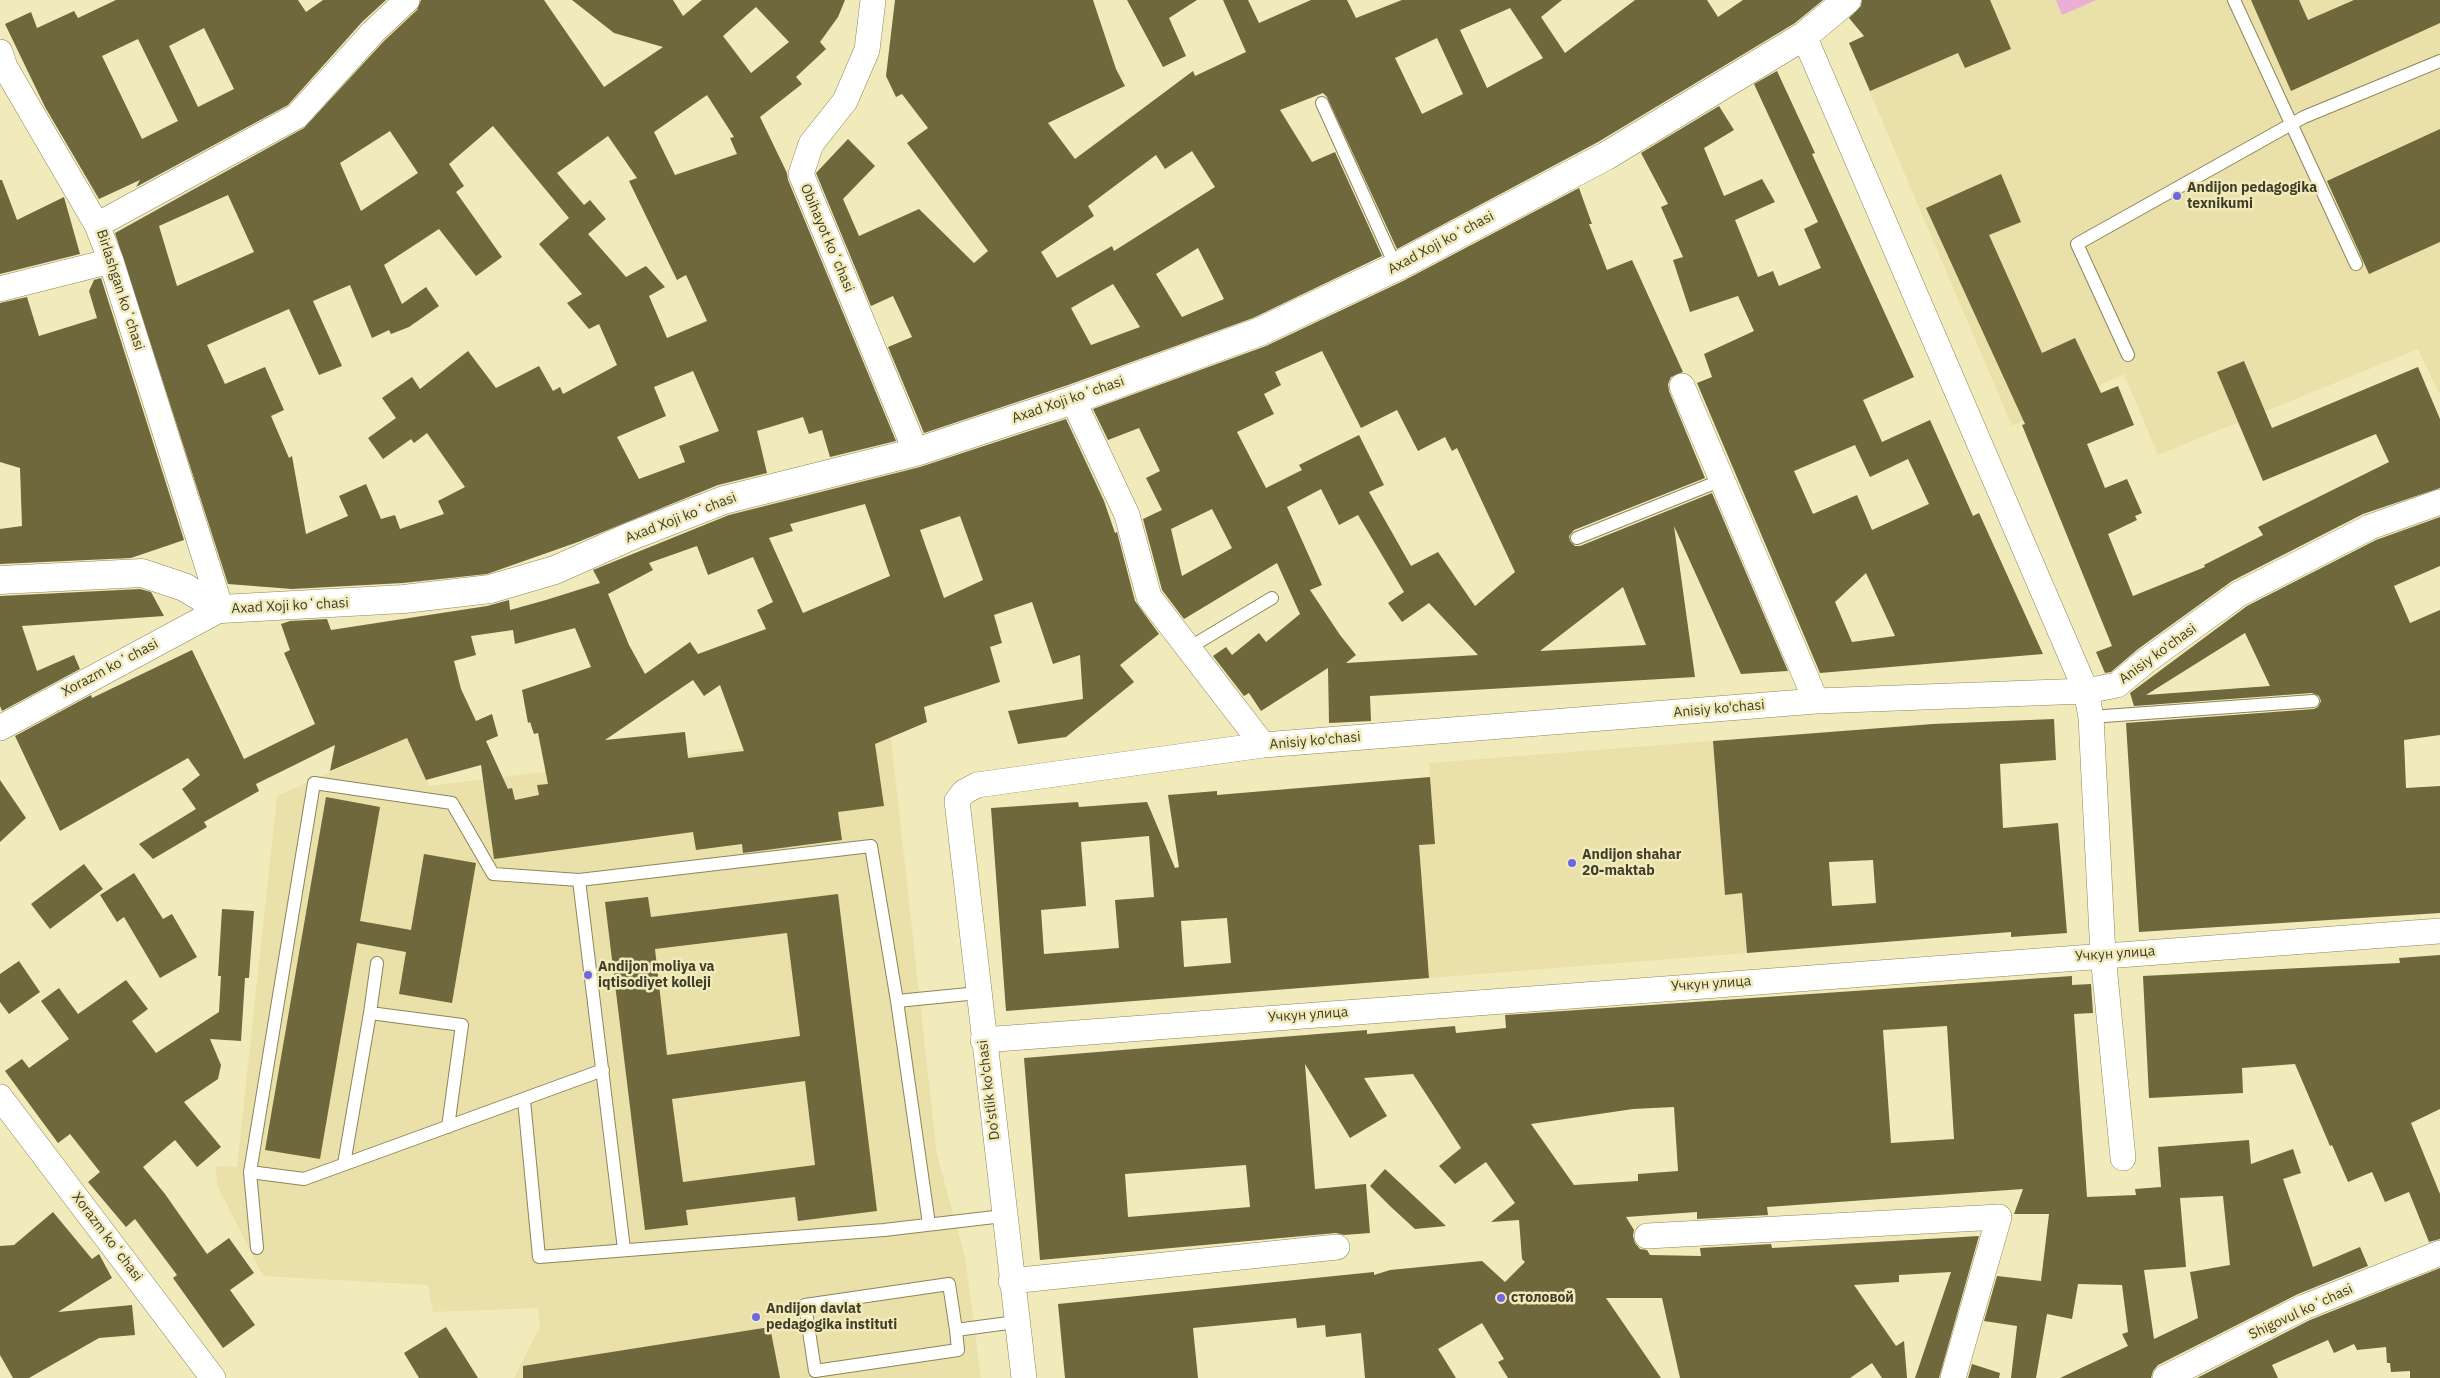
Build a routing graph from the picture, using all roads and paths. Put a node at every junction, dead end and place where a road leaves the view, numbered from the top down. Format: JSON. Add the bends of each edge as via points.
{"nodes":[{"id":1,"x":407,"y":0,"type":"edge"},
{"id":2,"x":873,"y":0,"type":"edge"},
{"id":3,"x":1847,"y":0,"type":"edge"},
{"id":4,"x":2234,"y":0,"type":"edge"},
{"id":5,"x":1804,"y":36,"type":"junction"},
{"id":6,"x":0,"y":52,"type":"edge"},
{"id":7,"x":2440,"y":61,"type":"edge"},
{"id":8,"x":1322,"y":103,"type":"dead end"},
{"id":9,"x":2291,"y":124,"type":"junction"},
{"id":10,"x":97,"y":225,"type":"junction"},
{"id":11,"x":111,"y":261,"type":"junction"},
{"id":12,"x":2356,"y":264,"type":"dead end"},
{"id":13,"x":1396,"y":267,"type":"junction"},
{"id":14,"x":0,"y":289,"type":"edge"},
{"id":15,"x":2128,"y":355,"type":"dead end"},
{"id":16,"x":1682,"y":386,"type":"dead end"},
{"id":17,"x":1073,"y":400,"type":"junction"},
{"id":18,"x":916,"y":452,"type":"junction"},
{"id":19,"x":1722,"y":480,"type":"junction"},
{"id":20,"x":2440,"y":502,"type":"edge"},
{"id":21,"x":1577,"y":538,"type":"dead end"},
{"id":22,"x":0,"y":580,"type":"edge"},
{"id":23,"x":1272,"y":598,"type":"dead end"},
{"id":24,"x":221,"y":609,"type":"junction"},
{"id":25,"x":1187,"y":649,"type":"junction"},
{"id":26,"x":2086,"y":691,"type":"junction"},
{"id":27,"x":1816,"y":701,"type":"junction"},
{"id":28,"x":2313,"y":701,"type":"dead end"},
{"id":29,"x":2091,"y":717,"type":"junction"},
{"id":30,"x":0,"y":728,"type":"edge"},
{"id":31,"x":1263,"y":745,"type":"junction"},
{"id":32,"x":957,"y":801,"type":"joint"},
{"id":33,"x":579,"y":880,"type":"junction"},
{"id":34,"x":2440,"y":931,"type":"edge"},
{"id":35,"x":2103,"y":955,"type":"junction"},
{"id":36,"x":377,"y":963,"type":"dead end"},
{"id":37,"x":978,"y":993,"type":"junction"},
{"id":38,"x":897,"y":1001,"type":"junction"},
{"id":39,"x":370,"y":1013,"type":"junction"},
{"id":40,"x":983,"y":1040,"type":"junction"},
{"id":41,"x":603,"y":1070,"type":"junction"},
{"id":42,"x":0,"y":1097,"type":"edge"},
{"id":43,"x":524,"y":1100,"type":"junction"},
{"id":44,"x":448,"y":1127,"type":"junction"},
{"id":45,"x":2123,"y":1158,"type":"dead end"},
{"id":46,"x":344,"y":1164,"type":"junction"},
{"id":47,"x":250,"y":1172,"type":"junction"},
{"id":48,"x":1003,"y":1216,"type":"junction"},
{"id":49,"x":929,"y":1224,"type":"junction"},
{"id":50,"x":1647,"y":1236,"type":"dead end"},
{"id":51,"x":1337,"y":1247,"type":"dead end"},
{"id":52,"x":257,"y":1248,"type":"dead end"},
{"id":53,"x":624,"y":1249,"type":"junction"},
{"id":54,"x":2440,"y":1253,"type":"edge"},
{"id":55,"x":1011,"y":1281,"type":"junction"},
{"id":56,"x":1016,"y":1322,"type":"junction"},
{"id":57,"x":956,"y":1330,"type":"junction"},
{"id":58,"x":213,"y":1378,"type":"edge"},
{"id":59,"x":1024,"y":1378,"type":"edge"},
{"id":60,"x":1953,"y":1378,"type":"edge"},
{"id":61,"x":2165,"y":1378,"type":"edge"}],
"edges":[{"from":1,"to":10,"type":"street","name":"Birlashgan koʻchasi","via":[[372,32],[297,116]]},
{"from":2,"to":18,"type":"street","name":"Obihayot koʻchasi","via":[[867,50],[845,101],[811,144],[801,174]]},
{"from":3,"to":5,"type":"street","name":"Axad Xoji koʻchasi"},
{"from":4,"to":9,"type":"lane"},
{"from":5,"to":13,"type":"street","name":"Axad Xoji koʻchasi","via":[[1606,156]]},
{"from":5,"to":26,"type":"street"},
{"from":6,"to":10,"type":"street","via":[[5,67]]},
{"from":7,"to":9,"type":"lane"},
{"from":8,"to":13,"type":"lane"},
{"from":9,"to":12,"type":"lane"},
{"from":9,"to":15,"type":"lane","via":[[2077,244]]},
{"from":10,"to":11,"type":"street","name":"Birlashgan koʻchasi"},
{"from":11,"to":14,"type":"street"},
{"from":11,"to":24,"type":"street","name":"Birlashgan koʻchasi"},
{"from":13,"to":17,"type":"street","name":"Axad Xoji koʻchasi","via":[[1259,332]]},
{"from":16,"to":19,"type":"street"},
{"from":17,"to":18,"type":"street","name":"Axad Xoji koʻchasi"},
{"from":17,"to":25,"type":"street","via":[[1127,515],[1149,597]]},
{"from":18,"to":24,"type":"street","name":"Axad Xoji koʻchasi","via":[[724,500],[556,570],[490,589],[404,599]]},
{"from":19,"to":21,"type":"lane"},
{"from":19,"to":27,"type":"street"},
{"from":20,"to":26,"type":"street","name":"Anisiy ko'chasi","via":[[2370,527],[2239,594],[2117,685]]},
{"from":22,"to":24,"type":"street","via":[[142,573],[184,587]]},
{"from":23,"to":25,"type":"lane"},
{"from":24,"to":30,"type":"street","name":"Xorazm koʻchasi"},
{"from":25,"to":31,"type":"street"},
{"from":26,"to":27,"type":"street","name":"Anisiy ko'chasi"},
{"from":26,"to":29,"type":"street"},
{"from":27,"to":31,"type":"street","name":"Anisiy ko'chasi"},
{"from":28,"to":29,"type":"lane"},
{"from":29,"to":35,"type":"street"},
{"from":31,"to":32,"type":"street","name":"Anisiy ko'chasi","via":[[977,785],[964,792]]},
{"from":32,"to":37,"type":"street","name":"Do'stlik ko'chasi"},
{"from":33,"to":38,"type":"lane","via":[[871,846]]},
{"from":33,"to":41,"type":"lane"},
{"from":33,"to":47,"type":"lane","via":[[493,874],[452,803],[314,783]]},
{"from":34,"to":35,"type":"street","name":"Учкун улица"},
{"from":35,"to":40,"type":"street","name":"Учкун улица"},
{"from":35,"to":45,"type":"street"},
{"from":36,"to":39,"type":"lane"},
{"from":37,"to":38,"type":"lane"},
{"from":37,"to":40,"type":"street","name":"Do'stlik ko'chasi"},
{"from":38,"to":49,"type":"lane"},
{"from":39,"to":44,"type":"lane","via":[[462,1025]]},
{"from":39,"to":46,"type":"lane"},
{"from":40,"to":48,"type":"street","name":"Do'stlik ko'chasi"},
{"from":41,"to":43,"type":"lane"},
{"from":41,"to":53,"type":"lane"},
{"from":42,"to":58,"type":"street","name":"Xorazm koʻchasi"},
{"from":43,"to":44,"type":"lane"},
{"from":43,"to":53,"type":"lane","via":[[539,1257]]},
{"from":44,"to":46,"type":"lane"},
{"from":46,"to":47,"type":"lane","via":[[304,1179]]},
{"from":47,"to":52,"type":"lane"},
{"from":48,"to":49,"type":"lane"},
{"from":48,"to":55,"type":"street","name":"Do'stlik ko'chasi"},
{"from":49,"to":53,"type":"lane"},
{"from":50,"to":60,"type":"street","via":[[1999,1216]]},
{"from":51,"to":55,"type":"street"},
{"from":54,"to":61,"type":"street","name":"Shigovul koʻchasi","via":[[2304,1308]]},
{"from":55,"to":56,"type":"street","name":"Do'stlik ko'chasi"},
{"from":56,"to":57,"type":"lane"},
{"from":56,"to":59,"type":"street","name":"Do'stlik ko'chasi"},
{"from":57,"to":57,"type":"lane","via":[[958,1350],[815,1371],[805,1305],[949,1284]]}]}
